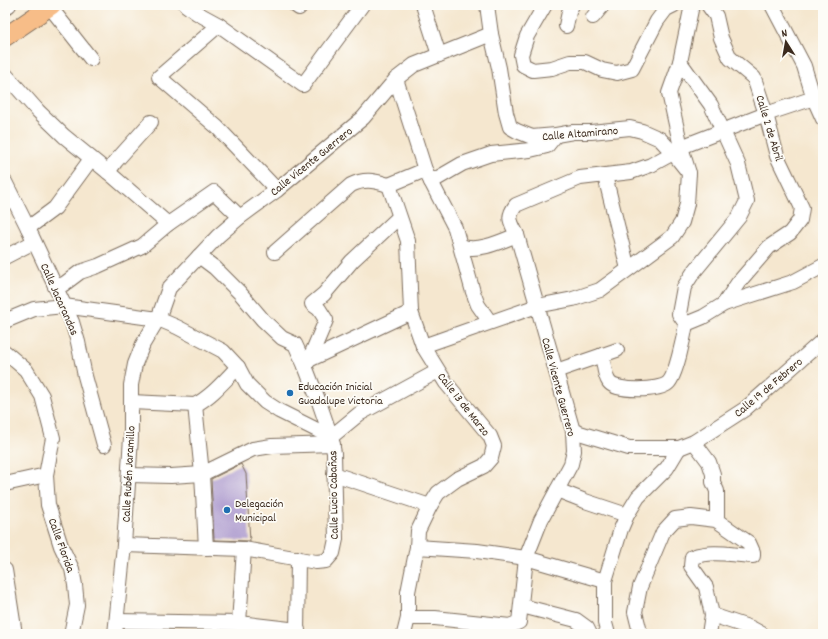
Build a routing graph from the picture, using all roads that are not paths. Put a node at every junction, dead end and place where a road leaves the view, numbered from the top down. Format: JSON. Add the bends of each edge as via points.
{"nodes":[{"id":1,"x":9,"y":5,"type":"edge"},
{"id":2,"x":295,"y":5,"type":"edge"},
{"id":3,"x":301,"y":5,"type":"edge"},
{"id":4,"x":362,"y":5,"type":"edge"},
{"id":5,"x":423,"y":5,"type":"edge"},
{"id":6,"x":487,"y":5,"type":"edge"},
{"id":7,"x":545,"y":5,"type":"edge"},
{"id":8,"x":572,"y":5,"type":"edge"},
{"id":9,"x":603,"y":5,"type":"edge"},
{"id":10,"x":674,"y":5,"type":"edge"},
{"id":11,"x":692,"y":5,"type":"edge"},
{"id":12,"x":708,"y":5,"type":"edge"},
{"id":13,"x":772,"y":5,"type":"edge"},
{"id":14,"x":51,"y":6,"type":"edge"},
{"id":15,"x":5,"y":8,"type":"edge"},
{"id":16,"x":196,"y":8,"type":"edge"},
{"id":17,"x":593,"y":17,"type":"dead end"},
{"id":18,"x":219,"y":25,"type":"junction"},
{"id":19,"x":566,"y":26,"type":"dead end"},
{"id":20,"x":491,"y":34,"type":"junction"},
{"id":21,"x":5,"y":37,"type":"edge"},
{"id":22,"x":440,"y":55,"type":"junction"},
{"id":23,"x":91,"y":59,"type":"dead end"},
{"id":24,"x":680,"y":62,"type":"junction"},
{"id":25,"x":5,"y":74,"type":"edge"},
{"id":26,"x":396,"y":79,"type":"junction"},
{"id":27,"x":818,"y":97,"type":"edge"},
{"id":28,"x":766,"y":114,"type":"junction"},
{"id":29,"x":823,"y":119,"type":"edge"},
{"id":30,"x":151,"y":122,"type":"dead end"},
{"id":31,"x":722,"y":130,"type":"junction"},
{"id":32,"x":556,"y":135,"type":"junction"},
{"id":33,"x":677,"y":150,"type":"junction"},
{"id":34,"x":91,"y":158,"type":"junction"},
{"id":35,"x":108,"y":172,"type":"junction"},
{"id":36,"x":428,"y":176,"type":"junction"},
{"id":37,"x":605,"y":176,"type":"junction"},
{"id":38,"x":5,"y":182,"type":"edge"},
{"id":39,"x":390,"y":185,"type":"junction"},
{"id":40,"x":277,"y":190,"type":"junction"},
{"id":41,"x":240,"y":217,"type":"junction"},
{"id":42,"x":399,"y":217,"type":"junction"},
{"id":43,"x":168,"y":224,"type":"junction"},
{"id":44,"x":28,"y":228,"type":"junction"},
{"id":45,"x":517,"y":235,"type":"junction"},
{"id":46,"x":34,"y":242,"type":"junction"},
{"id":47,"x":461,"y":246,"type":"junction"},
{"id":48,"x":275,"y":252,"type":"dead end"},
{"id":49,"x":199,"y":256,"type":"junction"},
{"id":50,"x":5,"y":257,"type":"edge"},
{"id":51,"x":823,"y":266,"type":"edge"},
{"id":52,"x":628,"y":269,"type":"junction"},
{"id":53,"x":55,"y":287,"type":"junction"},
{"id":54,"x":724,"y":304,"type":"junction"},
{"id":55,"x":64,"y":306,"type":"junction"},
{"id":56,"x":537,"y":306,"type":"junction"},
{"id":57,"x":411,"y":312,"type":"junction"},
{"id":58,"x":158,"y":319,"type":"junction"},
{"id":59,"x":683,"y":319,"type":"junction"},
{"id":60,"x":5,"y":321,"type":"edge"},
{"id":61,"x":490,"y":322,"type":"junction"},
{"id":62,"x":823,"y":340,"type":"edge"},
{"id":63,"x":423,"y":346,"type":"junction"},
{"id":64,"x":617,"y":350,"type":"dead end"},
{"id":65,"x":5,"y":352,"type":"edge"},
{"id":66,"x":602,"y":355,"type":"junction"},
{"id":67,"x":307,"y":363,"type":"junction"},
{"id":68,"x":238,"y":367,"type":"junction"},
{"id":69,"x":438,"y":371,"type":"junction"},
{"id":70,"x":556,"y":371,"type":"junction"},
{"id":71,"x":131,"y":402,"type":"junction"},
{"id":72,"x":195,"y":405,"type":"junction"},
{"id":73,"x":573,"y":431,"type":"junction"},
{"id":74,"x":332,"y":441,"type":"junction"},
{"id":75,"x":694,"y":442,"type":"junction"},
{"id":76,"x":104,"y":446,"type":"dead end"},
{"id":77,"x":679,"y":448,"type":"junction"},
{"id":78,"x":129,"y":474,"type":"junction"},
{"id":79,"x":202,"y":474,"type":"junction"},
{"id":80,"x":334,"y":474,"type":"junction"},
{"id":81,"x":46,"y":475,"type":"junction"},
{"id":82,"x":5,"y":484,"type":"edge"},
{"id":83,"x":557,"y":490,"type":"junction"},
{"id":84,"x":430,"y":506,"type":"junction"},
{"id":85,"x":627,"y":515,"type":"junction"},
{"id":86,"x":716,"y":520,"type":"junction"},
{"id":87,"x":124,"y":545,"type":"junction"},
{"id":88,"x":206,"y":548,"type":"junction"},
{"id":89,"x":417,"y":548,"type":"junction"},
{"id":90,"x":244,"y":550,"type":"junction"},
{"id":91,"x":298,"y":558,"type":"junction"},
{"id":92,"x":526,"y":558,"type":"junction"},
{"id":93,"x":5,"y":570,"type":"edge"},
{"id":94,"x":605,"y":581,"type":"junction"},
{"id":95,"x":522,"y":606,"type":"junction"},
{"id":96,"x":712,"y":615,"type":"junction"},
{"id":97,"x":408,"y":618,"type":"junction"},
{"id":98,"x":239,"y":623,"type":"junction"},
{"id":99,"x":116,"y":627,"type":"edge"},
{"id":100,"x":213,"y":628,"type":"edge"},
{"id":101,"x":299,"y":633,"type":"edge"},
{"id":102,"x":15,"y":634,"type":"edge"},
{"id":103,"x":71,"y":634,"type":"edge"},
{"id":104,"x":404,"y":634,"type":"edge"},
{"id":105,"x":590,"y":634,"type":"edge"},
{"id":106,"x":608,"y":634,"type":"edge"},
{"id":107,"x":642,"y":634,"type":"edge"},
{"id":108,"x":709,"y":634,"type":"edge"},
{"id":109,"x":762,"y":634,"type":"edge"}],
"edges":[{"from":1,"to":15,"type":"street"},
{"from":2,"to":3,"type":"street","via":[[299,8]]},
{"from":4,"to":18,"type":"street","via":[[303,85]]},
{"from":5,"to":22,"type":"street"},
{"from":6,"to":20,"type":"street","name":"Calle Altamirano"},
{"from":7,"to":10,"type":"street","via":[[527,36],[521,55],[522,66],[533,70],[552,68],[570,62],[585,62],[602,70],[617,73],[632,69],[657,21],[666,9]]},
{"from":8,"to":19,"type":"street"},
{"from":9,"to":17,"type":"street"},
{"from":11,"to":24,"type":"street"},
{"from":12,"to":28,"type":"street","name":"Calle 2 de Abril","via":[[716,16],[721,38],[730,58],[754,78]]},
{"from":13,"to":27,"type":"street"},
{"from":14,"to":21,"type":"main road"},
{"from":14,"to":23,"type":"street"},
{"from":16,"to":18,"type":"street"},
{"from":18,"to":40,"type":"street","via":[[159,77],[217,127]]},
{"from":20,"to":22,"type":"street","name":"Calle Vicente Guerrero"},
{"from":20,"to":32,"type":"street","name":"Calle Altamirano","via":[[510,127],[532,137]]},
{"from":22,"to":26,"type":"street","name":"Calle Vicente Guerrero","via":[[414,65]]},
{"from":24,"to":31,"type":"street","via":[[711,105]]},
{"from":24,"to":33,"type":"street","via":[[669,93]]},
{"from":25,"to":34,"type":"street","via":[[38,111]]},
{"from":26,"to":36,"type":"street"},
{"from":26,"to":40,"type":"street","name":"Calle Vicente Guerrero","via":[[363,118]]},
{"from":27,"to":28,"type":"street"},
{"from":27,"to":29,"type":"street"},
{"from":28,"to":31,"type":"street"},
{"from":28,"to":54,"type":"street","name":"Calle 2 de Abril","via":[[777,156],[802,208],[800,220],[790,233],[769,247],[738,283]]},
{"from":30,"to":35,"type":"street"},
{"from":31,"to":33,"type":"street"},
{"from":31,"to":59,"type":"street","via":[[738,164],[747,201],[739,217],[684,287]]},
{"from":32,"to":33,"type":"street","name":"Calle Altamirano","via":[[630,128],[660,139]]},
{"from":32,"to":36,"type":"street","via":[[547,146],[491,154]]},
{"from":33,"to":37,"type":"street","via":[[651,165],[632,172]]},
{"from":33,"to":52,"type":"street","via":[[689,173],[687,204],[682,222],[672,237]]},
{"from":34,"to":35,"type":"street"},
{"from":34,"to":44,"type":"street","via":[[55,208]]},
{"from":35,"to":43,"type":"street"},
{"from":36,"to":39,"type":"street"},
{"from":36,"to":47,"type":"street","via":[[455,228]]},
{"from":37,"to":45,"type":"street","name":"Calle Vicente Guerrero","via":[[580,178],[516,205],[510,212],[510,220]]},
{"from":37,"to":52,"type":"street"},
{"from":38,"to":44,"type":"street","name":"Calle Jacarandas"},
{"from":39,"to":42,"type":"street","name":"Calle 13 de Marzo"},
{"from":39,"to":48,"type":"street","via":[[361,180],[351,185]]},
{"from":40,"to":41,"type":"street","name":"Calle Vicente Guerrero"},
{"from":41,"to":43,"type":"street","via":[[214,192]]},
{"from":41,"to":49,"type":"street","name":"Calle Vicente Guerrero"},
{"from":42,"to":57,"type":"street","name":"Calle 13 de Marzo","via":[[408,241]]},
{"from":42,"to":67,"type":"street","via":[[352,261],[312,304],[326,320]]},
{"from":43,"to":53,"type":"street","via":[[142,246],[80,272],[64,284]]},
{"from":44,"to":46,"type":"street","name":"Calle Jacarandas"},
{"from":45,"to":47,"type":"street","via":[[490,246],[467,249]]},
{"from":45,"to":56,"type":"street","name":"Calle Vicente Guerrero"},
{"from":46,"to":50,"type":"street"},
{"from":46,"to":53,"type":"street","name":"Calle Jacarandas"},
{"from":47,"to":61,"type":"street","via":[[473,292],[478,305]]},
{"from":49,"to":58,"type":"street","name":"Calle Vicente Guerrero","via":[[169,288]]},
{"from":49,"to":67,"type":"street","via":[[215,268],[282,338],[295,344]]},
{"from":51,"to":54,"type":"street","via":[[793,282]]},
{"from":52,"to":56,"type":"street","via":[[600,290],[573,299]]},
{"from":53,"to":55,"type":"street","name":"Calle Jacarandas"},
{"from":54,"to":59,"type":"street","via":[[703,317]]},
{"from":55,"to":58,"type":"street","name":"Calle Lucio Cabañas"},
{"from":55,"to":60,"type":"street","name":"Calle Lucio Cabañas","via":[[34,309]]},
{"from":55,"to":76,"type":"street","name":"Calle Jacarandas","via":[[78,342]]},
{"from":56,"to":61,"type":"street"},
{"from":56,"to":70,"type":"street","name":"Calle Vicente Guerrero"},
{"from":57,"to":63,"type":"street","name":"Calle 13 de Marzo"},
{"from":57,"to":67,"type":"street"},
{"from":58,"to":68,"type":"street","name":"Calle Lucio Cabañas","via":[[223,351]]},
{"from":58,"to":71,"type":"street","name":"Calle Rubén Jaramillo","via":[[135,364]]},
{"from":59,"to":66,"type":"street","via":[[675,368],[669,383],[659,388],[641,390],[612,385],[608,381]]},
{"from":61,"to":63,"type":"street"},
{"from":62,"to":75,"type":"street","name":"Calle 19 de Febrero","via":[[744,409]]},
{"from":63,"to":69,"type":"street","name":"Calle 13 de Marzo"},
{"from":64,"to":66,"type":"street"},
{"from":65,"to":81,"type":"street","name":"Calle Florida","via":[[26,370],[42,396],[53,438]]},
{"from":66,"to":70,"type":"street"},
{"from":67,"to":74,"type":"street"},
{"from":68,"to":72,"type":"street"},
{"from":68,"to":74,"type":"street","name":"Calle Lucio Cabañas","via":[[247,384],[265,402]]},
{"from":69,"to":74,"type":"street","via":[[359,414]]},
{"from":69,"to":84,"type":"street","name":"Calle 13 de Marzo","via":[[490,436],[494,446],[491,458],[484,466],[457,479],[438,493]]},
{"from":70,"to":73,"type":"street","name":"Calle Vicente Guerrero"},
{"from":71,"to":72,"type":"street"},
{"from":71,"to":78,"type":"street","name":"Calle Rubén Jaramillo"},
{"from":72,"to":79,"type":"street"},
{"from":73,"to":77,"type":"street","name":"Calle 19 de Febrero","via":[[629,448]]},
{"from":73,"to":83,"type":"street","name":"Calle Vicente Guerrero","via":[[574,451],[571,464]]},
{"from":74,"to":79,"type":"street","via":[[253,449]]},
{"from":74,"to":80,"type":"street","name":"Calle Lucio Cabañas"},
{"from":75,"to":77,"type":"street","name":"Calle 19 de Febrero"},
{"from":75,"to":86,"type":"street","via":[[709,462],[713,474],[717,491]]},
{"from":77,"to":85,"type":"street","via":[[668,468],[638,497]]},
{"from":78,"to":79,"type":"street"},
{"from":78,"to":87,"type":"street","name":"Calle Rubén Jaramillo"},
{"from":79,"to":88,"type":"street"},
{"from":80,"to":84,"type":"street"},
{"from":80,"to":91,"type":"street","name":"Calle Lucio Cabañas","via":[[336,539],[333,552],[326,561],[316,562]]},
{"from":81,"to":82,"type":"street"},
{"from":81,"to":103,"type":"street","name":"Calle Florida","via":[[48,505],[61,546],[72,569],[75,585],[77,605]]},
{"from":83,"to":85,"type":"street"},
{"from":83,"to":92,"type":"street","name":"Calle Vicente Guerrero","via":[[540,520]]},
{"from":84,"to":89,"type":"street","name":"Calle 13 de Marzo","via":[[418,531]]},
{"from":85,"to":94,"type":"street"},
{"from":86,"to":96,"type":"street","via":[[749,542],[754,552],[753,556],[713,552],[692,557],[691,566],[706,587]]},
{"from":86,"to":107,"type":"street","via":[[691,517],[675,519],[662,532],[637,600],[635,612]]},
{"from":87,"to":88,"type":"street","name":"Calle Lucio Cabañas"},
{"from":87,"to":99,"type":"street","name":"Calle Rubén Jaramillo"},
{"from":88,"to":90,"type":"street","name":"Calle Lucio Cabañas"},
{"from":89,"to":92,"type":"street","via":[[477,551]]},
{"from":89,"to":97,"type":"street","name":"Calle 13 de Marzo","via":[[408,592]]},
{"from":90,"to":91,"type":"street","name":"Calle Lucio Cabañas"},
{"from":90,"to":98,"type":"street"},
{"from":91,"to":101,"type":"street"},
{"from":92,"to":94,"type":"street"},
{"from":92,"to":95,"type":"street","name":"Calle Vicente Guerrero"},
{"from":93,"to":102,"type":"street"},
{"from":94,"to":106,"type":"street","via":[[605,623]]},
{"from":95,"to":97,"type":"street","name":"Calle Vicente Guerrero","via":[[519,622],[510,626],[435,618]]},
{"from":95,"to":105,"type":"street","via":[[576,620],[587,628]]},
{"from":96,"to":108,"type":"street"},
{"from":96,"to":109,"type":"street"},
{"from":97,"to":104,"type":"street","name":"Calle 13 de Marzo"},
{"from":98,"to":100,"type":"street"},
{"from":98,"to":101,"type":"street"},
{"from":99,"to":100,"type":"street"}]}
